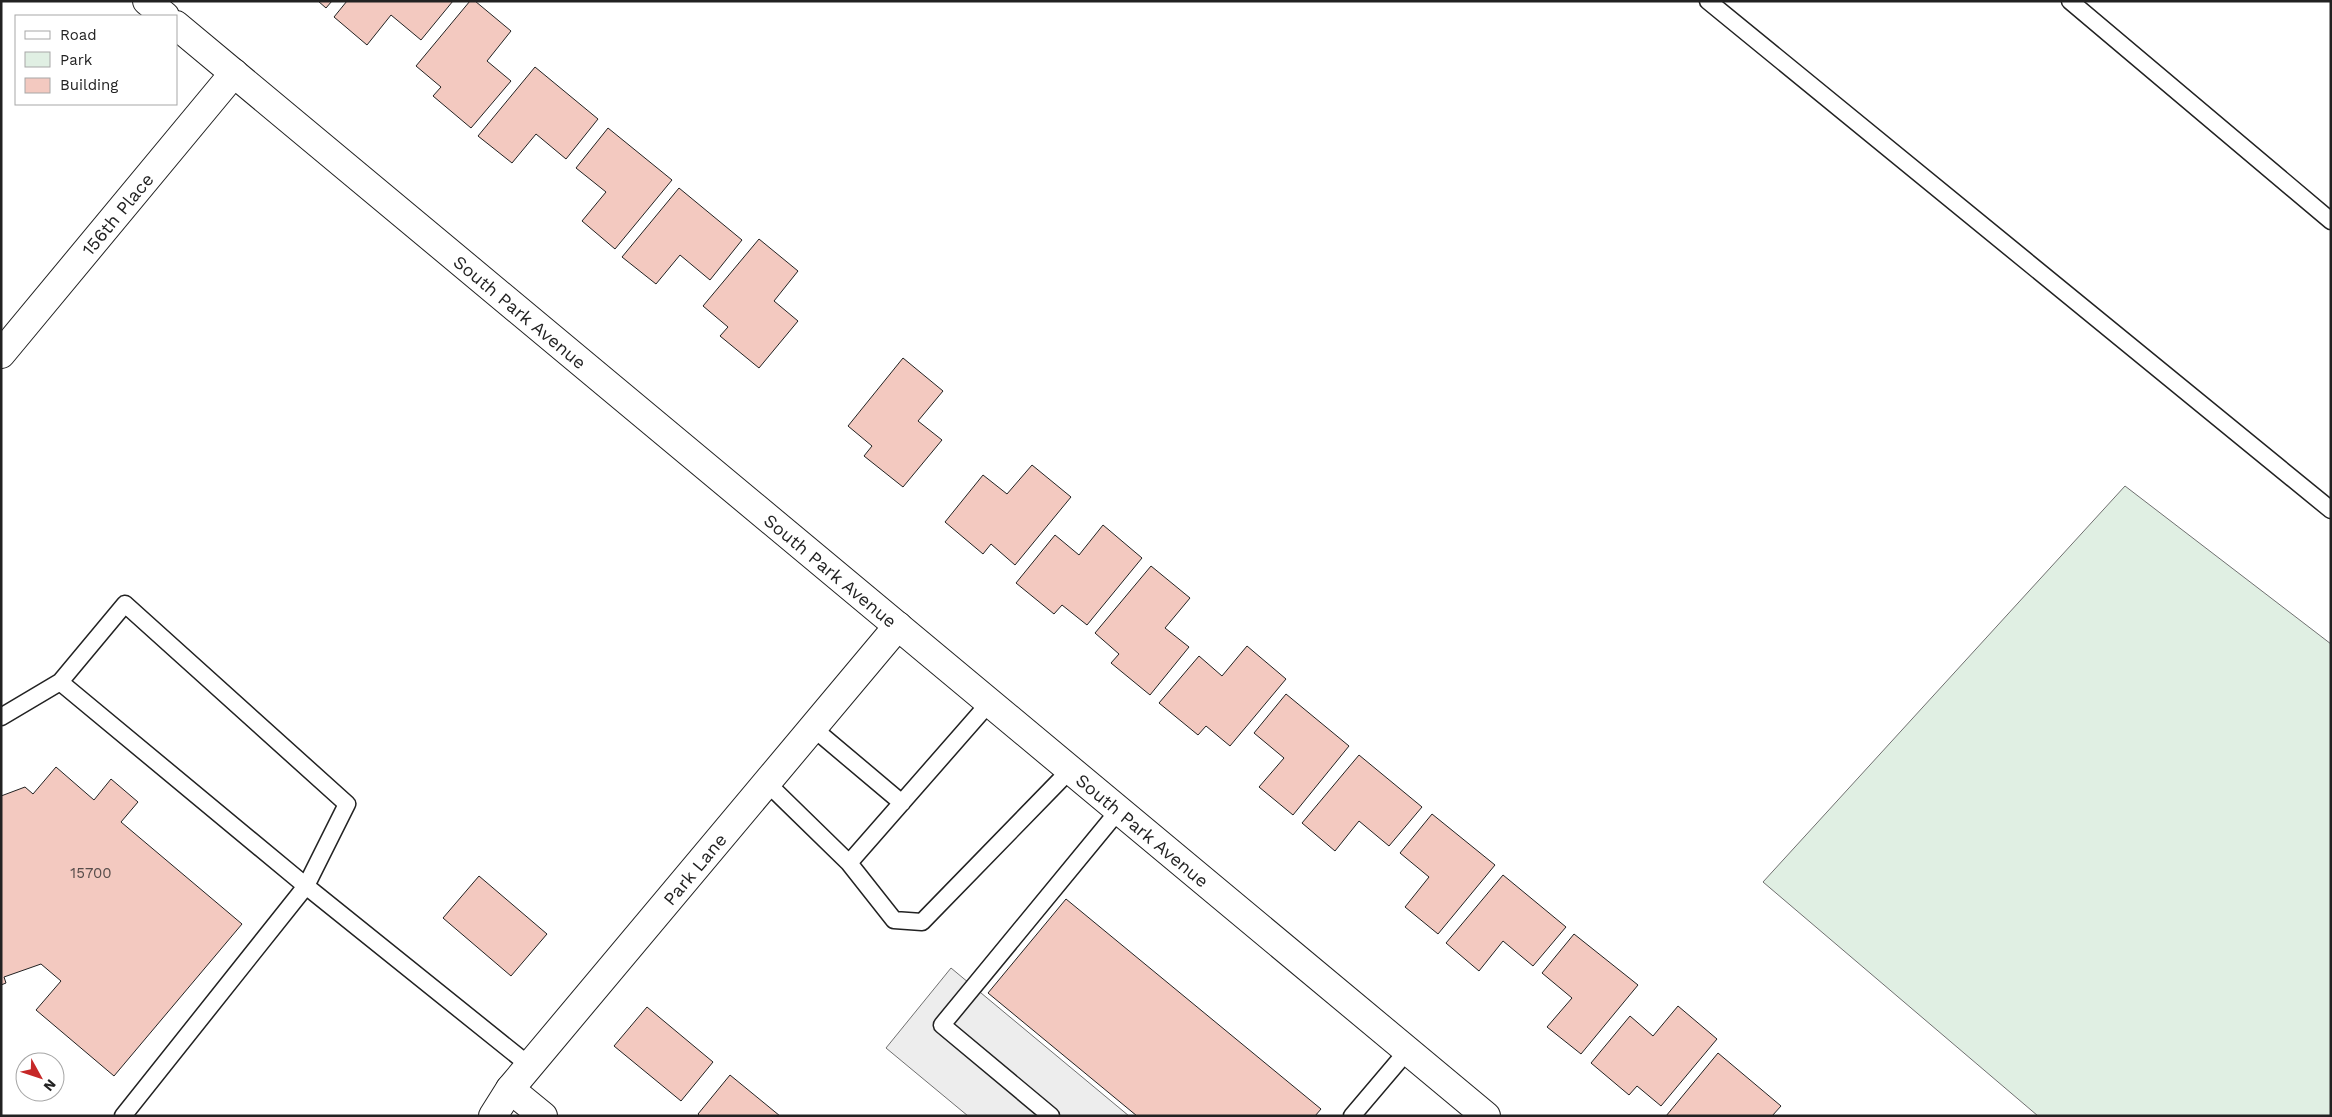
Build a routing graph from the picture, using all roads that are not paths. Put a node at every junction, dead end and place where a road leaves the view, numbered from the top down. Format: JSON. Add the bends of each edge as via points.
{"nodes":[{"id":1,"x":148,"y":1,"type":"edge"},
{"id":2,"x":1708,"y":1,"type":"edge"},
{"id":3,"x":2070,"y":1,"type":"edge"},
{"id":4,"x":165,"y":15,"type":"edge"},
{"id":5,"x":178,"y":27,"type":"edge"},
{"id":6,"x":234,"y":73,"type":"junction"},
{"id":7,"x":2331,"y":221,"type":"edge"},
{"id":8,"x":1,"y":354,"type":"edge"},
{"id":9,"x":2331,"y":510,"type":"edge"},
{"id":10,"x":898,"y":626,"type":"junction"},
{"id":11,"x":60,"y":682,"type":"junction"},
{"id":12,"x":990,"y":702,"type":"junction"},
{"id":13,"x":1,"y":716,"type":"edge"},
{"id":14,"x":813,"y":728,"type":"junction"},
{"id":15,"x":1071,"y":769,"type":"junction"},
{"id":16,"x":767,"y":783,"type":"junction"},
{"id":17,"x":902,"y":803,"type":"junction"},
{"id":18,"x":1118,"y":810,"type":"junction"},
{"id":19,"x":849,"y":863,"type":"junction"},
{"id":20,"x":306,"y":886,"type":"junction"},
{"id":21,"x":1408,"y":1050,"type":"junction"},
{"id":22,"x":530,"y":1066,"type":"junction"},
{"id":23,"x":510,"y":1089,"type":"junction"},
{"id":24,"x":123,"y":1116,"type":"edge"},
{"id":25,"x":493,"y":1116,"type":"edge"},
{"id":26,"x":543,"y":1116,"type":"edge"},
{"id":27,"x":1051,"y":1116,"type":"edge"},
{"id":28,"x":1352,"y":1116,"type":"edge"},
{"id":29,"x":1486,"y":1116,"type":"edge"}],
"edges":[{"from":1,"to":4,"type":"street"},
{"from":2,"to":9,"type":"lane"},
{"from":3,"to":7,"type":"lane"},
{"from":5,"to":6,"type":"street","name":"South Park Avenue"},
{"from":6,"to":8,"type":"street","name":"156th Place"},
{"from":6,"to":10,"type":"street","name":"South Park Avenue"},
{"from":10,"to":12,"type":"street","name":"South Park Avenue"},
{"from":10,"to":14,"type":"street","name":"Park Lane"},
{"from":11,"to":13,"type":"lane"},
{"from":11,"to":20,"type":"lane"},
{"from":11,"to":20,"type":"lane","via":[[125,604],[347,804]]},
{"from":12,"to":15,"type":"street","name":"South Park Avenue"},
{"from":12,"to":17,"type":"lane"},
{"from":14,"to":16,"type":"street","name":"Park Lane"},
{"from":14,"to":17,"type":"lane"},
{"from":15,"to":18,"type":"street","name":"South Park Avenue"},
{"from":15,"to":19,"type":"lane","via":[[922,922],[894,920]]},
{"from":16,"to":19,"type":"lane"},
{"from":16,"to":22,"type":"street","name":"Park Lane"},
{"from":17,"to":19,"type":"lane"},
{"from":18,"to":21,"type":"street","name":"South Park Avenue"},
{"from":18,"to":27,"type":"lane","via":[[942,1026]]},
{"from":20,"to":22,"type":"lane"},
{"from":20,"to":24,"type":"lane"},
{"from":21,"to":28,"type":"lane"},
{"from":21,"to":29,"type":"street","name":"South Park Avenue"},
{"from":22,"to":23,"type":"street","name":"Park Lane"},
{"from":23,"to":25,"type":"street","name":"Park Lane"},
{"from":23,"to":26,"type":"street"}]}
